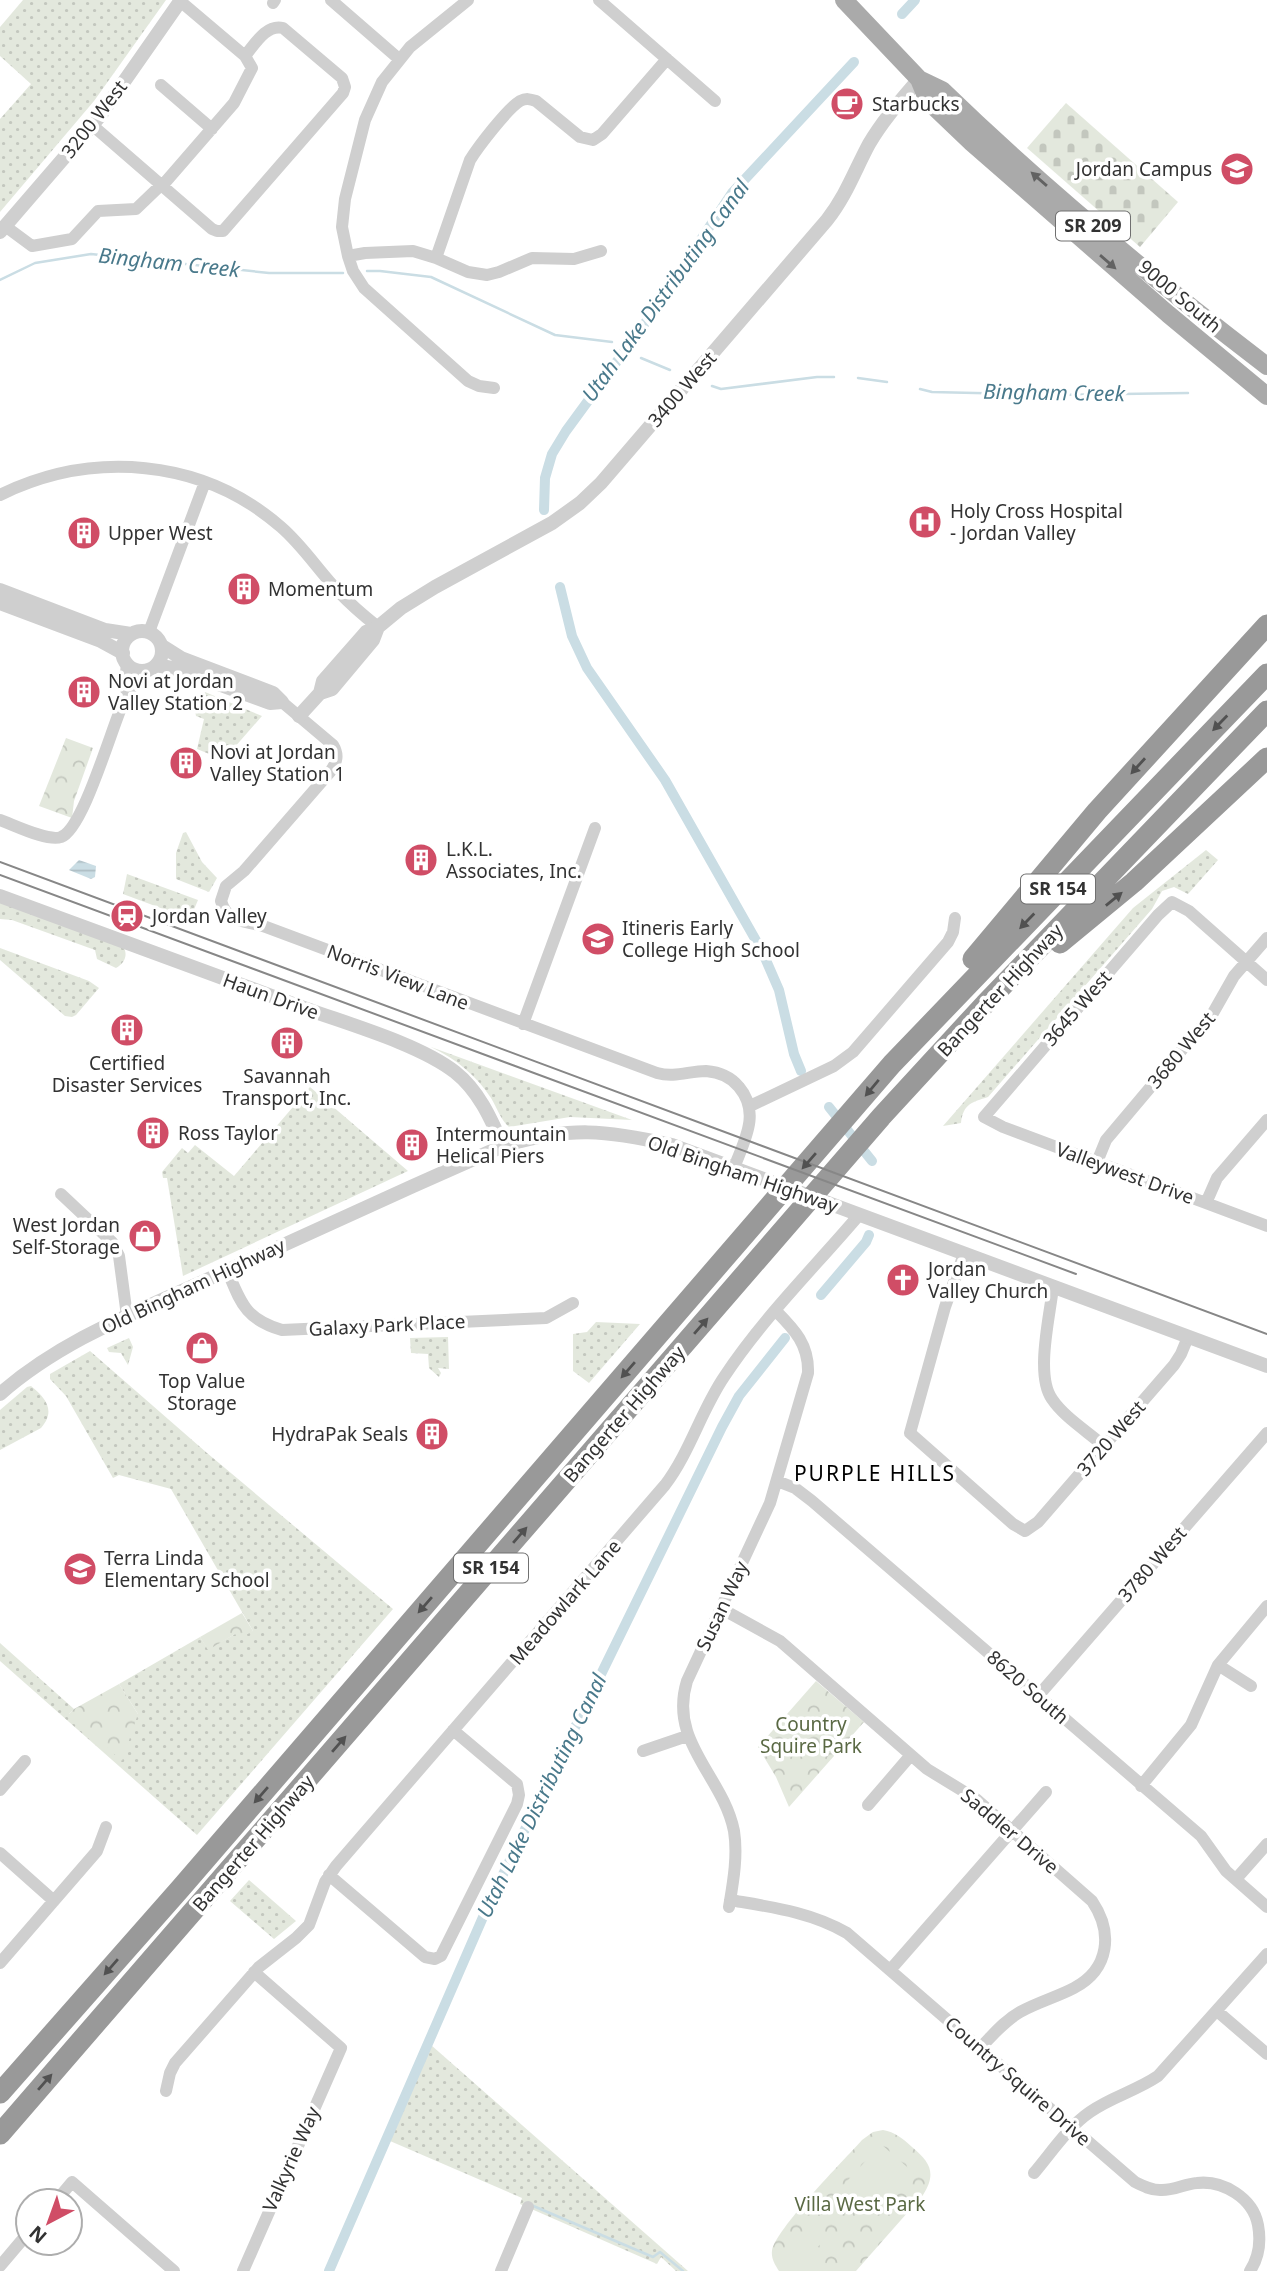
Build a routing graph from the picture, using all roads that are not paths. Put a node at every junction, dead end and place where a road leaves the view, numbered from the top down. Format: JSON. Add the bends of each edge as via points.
{"nodes":[{"id":1,"x":181,"y":0,"type":"edge"},
{"id":2,"x":331,"y":0,"type":"edge"},
{"id":3,"x":468,"y":0,"type":"edge"},
{"id":4,"x":844,"y":0,"type":"edge"},
{"id":5,"x":604,"y":2,"type":"edge"},
{"id":6,"x":245,"y":56,"type":"junction"},
{"id":7,"x":399,"y":59,"type":"junction"},
{"id":8,"x":667,"y":59,"type":"junction"},
{"id":9,"x":919,"y":79,"type":"junction"},
{"id":10,"x":161,"y":85,"type":"dead end"},
{"id":11,"x":715,"y":101,"type":"dead end"},
{"id":12,"x":92,"y":125,"type":"junction"},
{"id":13,"x":212,"y":129,"type":"junction"},
{"id":14,"x":162,"y":186,"type":"junction"},
{"id":15,"x":3,"y":229,"type":"edge"},
{"id":16,"x":601,"y":251,"type":"dead end"},
{"id":17,"x":348,"y":256,"type":"junction"},
{"id":18,"x":436,"y":258,"type":"junction"},
{"id":19,"x":1267,"y":366,"type":"edge"},
{"id":20,"x":494,"y":388,"type":"dead end"},
{"id":21,"x":1267,"y":396,"type":"edge"},
{"id":22,"x":205,"y":482,"type":"junction"},
{"id":23,"x":0,"y":495,"type":"edge"},
{"id":24,"x":0,"y":590,"type":"edge"},
{"id":25,"x":0,"y":603,"type":"edge"},
{"id":26,"x":1267,"y":625,"type":"edge"},
{"id":27,"x":377,"y":627,"type":"junction"},
{"id":28,"x":149,"y":632,"type":"junction"},
{"id":29,"x":131,"y":634,"type":"junction"},
{"id":30,"x":162,"y":646,"type":"junction"},
{"id":31,"x":125,"y":658,"type":"junction"},
{"id":32,"x":150,"y":668,"type":"junction"},
{"id":33,"x":1267,"y":674,"type":"edge"},
{"id":34,"x":127,"y":694,"type":"junction"},
{"id":35,"x":282,"y":702,"type":"junction"},
{"id":36,"x":1267,"y":711,"type":"edge"},
{"id":37,"x":299,"y":716,"type":"junction"},
{"id":38,"x":1267,"y":758,"type":"edge"},
{"id":39,"x":0,"y":820,"type":"edge"},
{"id":40,"x":596,"y":828,"type":"dead end"},
{"id":41,"x":0,"y":896,"type":"edge"},
{"id":42,"x":955,"y":918,"type":"dead end"},
{"id":43,"x":1267,"y":938,"type":"edge"},
{"id":44,"x":1246,"y":962,"type":"junction"},
{"id":45,"x":1267,"y":980,"type":"edge"},
{"id":46,"x":985,"y":1004,"type":"junction"},
{"id":47,"x":523,"y":1024,"type":"junction"},
{"id":48,"x":910,"y":1045,"type":"junction"},
{"id":49,"x":750,"y":1106,"type":"junction"},
{"id":50,"x":984,"y":1117,"type":"joint"},
{"id":51,"x":1267,"y":1120,"type":"edge"},
{"id":52,"x":503,"y":1146,"type":"junction"},
{"id":53,"x":1097,"y":1162,"type":"junction"},
{"id":54,"x":734,"y":1168,"type":"junction"},
{"id":55,"x":61,"y":1194,"type":"dead end"},
{"id":56,"x":1206,"y":1203,"type":"junction"},
{"id":57,"x":859,"y":1215,"type":"junction"},
{"id":58,"x":1267,"y":1226,"type":"edge"},
{"id":59,"x":964,"y":1254,"type":"junction"},
{"id":60,"x":227,"y":1270,"type":"junction"},
{"id":61,"x":1053,"y":1287,"type":"junction"},
{"id":62,"x":573,"y":1303,"type":"dead end"},
{"id":63,"x":776,"y":1311,"type":"junction"},
{"id":64,"x":127,"y":1316,"type":"junction"},
{"id":65,"x":1188,"y":1337,"type":"junction"},
{"id":66,"x":1267,"y":1366,"type":"edge"},
{"id":67,"x":0,"y":1395,"type":"edge"},
{"id":68,"x":1267,"y":1433,"type":"edge"},
{"id":69,"x":1104,"y":1446,"type":"junction"},
{"id":70,"x":777,"y":1481,"type":"junction"},
{"id":71,"x":1267,"y":1606,"type":"edge"},
{"id":72,"x":722,"y":1609,"type":"junction"},
{"id":73,"x":1218,"y":1665,"type":"junction"},
{"id":74,"x":1251,"y":1686,"type":"dead end"},
{"id":75,"x":1038,"y":1696,"type":"junction"},
{"id":76,"x":453,"y":1730,"type":"junction"},
{"id":77,"x":687,"y":1735,"type":"junction"},
{"id":78,"x":643,"y":1751,"type":"dead end"},
{"id":79,"x":911,"y":1755,"type":"junction"},
{"id":80,"x":25,"y":1761,"type":"dead end"},
{"id":81,"x":1141,"y":1786,"type":"junction"},
{"id":82,"x":0,"y":1790,"type":"edge"},
{"id":83,"x":1046,"y":1791,"type":"dead end"},
{"id":84,"x":868,"y":1805,"type":"dead end"},
{"id":85,"x":107,"y":1827,"type":"dead end"},
{"id":86,"x":1012,"y":1830,"type":"junction"},
{"id":87,"x":1267,"y":1844,"type":"edge"},
{"id":88,"x":0,"y":1853,"type":"edge"},
{"id":89,"x":329,"y":1875,"type":"junction"},
{"id":90,"x":1236,"y":1879,"type":"junction"},
{"id":91,"x":54,"y":1901,"type":"junction"},
{"id":92,"x":730,"y":1903,"type":"joint"},
{"id":93,"x":1267,"y":1907,"type":"edge"},
{"id":94,"x":1267,"y":1954,"type":"edge"},
{"id":95,"x":0,"y":1963,"type":"edge"},
{"id":96,"x":891,"y":1969,"type":"junction"},
{"id":97,"x":254,"y":1972,"type":"junction"},
{"id":98,"x":1217,"y":2011,"type":"junction"},
{"id":99,"x":980,"y":2048,"type":"junction"},
{"id":100,"x":1267,"y":2054,"type":"edge"},
{"id":101,"x":166,"y":2091,"type":"dead end"},
{"id":102,"x":0,"y":2093,"type":"edge"},
{"id":103,"x":1072,"y":2129,"type":"junction"},
{"id":104,"x":0,"y":2134,"type":"edge"},
{"id":105,"x":1034,"y":2173,"type":"dead end"},
{"id":106,"x":84,"y":2192,"type":"edge"},
{"id":107,"x":528,"y":2207,"type":"dead end"},
{"id":108,"x":14,"y":2250,"type":"edge"},
{"id":109,"x":0,"y":2266,"type":"edge"},
{"id":110,"x":174,"y":2271,"type":"edge"},
{"id":111,"x":243,"y":2271,"type":"edge"},
{"id":112,"x":501,"y":2271,"type":"edge"},
{"id":113,"x":1250,"y":2271,"type":"edge"}],
"edges":[{"from":1,"to":6,"type":"street"},
{"from":1,"to":12,"type":"street","name":"3200 West"},
{"from":2,"to":7,"type":"street"},
{"from":3,"to":7,"type":"street"},
{"from":4,"to":9,"type":"main road","name":"9000 South","number":"SR 209"},
{"from":5,"to":8,"type":"street"},
{"from":6,"to":13,"type":"street","via":[[251,64],[250,75]]},
{"from":6,"to":14,"type":"street","via":[[276,26],[287,30],[342,78],[345,88],[228,227],[212,229]]},
{"from":7,"to":17,"type":"street","via":[[368,111],[345,199],[342,227]]},
{"from":8,"to":11,"type":"street"},
{"from":8,"to":18,"type":"street","via":[[593,140],[580,137],[536,101],[519,102],[470,160]]},
{"from":19,"to":9,"type":"main road","name":"9000 South","number":"SR 209","one_way":true,"via":[[1061,199],[942,90]]},
{"from":9,"to":21,"type":"main road","name":"9000 South","number":"SR 209","one_way":true,"via":[[929,102],[972,143]]},
{"from":9,"to":27,"type":"street","name":"3400 West","via":[[881,125],[827,220],[601,483],[552,523],[426,592]]},
{"from":10,"to":13,"type":"street"},
{"from":12,"to":14,"type":"street"},
{"from":12,"to":15,"type":"street","name":"3200 West"},
{"from":13,"to":14,"type":"street"},
{"from":14,"to":15,"type":"street","via":[[136,209],[98,211],[70,240],[32,246]]},
{"from":16,"to":18,"type":"street","via":[[574,259],[532,258],[487,275]]},
{"from":17,"to":18,"type":"street","via":[[402,250]]},
{"from":17,"to":20,"type":"street","via":[[356,277],[373,298],[468,381]]},
{"from":22,"to":23,"type":"street","via":[[159,469],[107,467],[58,473]]},
{"from":22,"to":27,"type":"street","via":[[250,503],[283,528],[336,589]]},
{"from":22,"to":28,"type":"street"},
{"from":24,"to":29,"type":"street","via":[[104,630]]},
{"from":25,"to":31,"type":"street","via":[[105,643]]},
{"from":26,"to":48,"type":"highway","one_way":true,"via":[[1097,811],[920,1021]]},
{"from":27,"to":37,"type":"street","name":"3400 West","via":[[373,640],[332,689],[320,693]]},
{"from":28,"to":29,"type":"street"},
{"from":28,"to":30,"type":"street"},
{"from":29,"to":31,"type":"street","via":[[123,646]]},
{"from":30,"to":32,"type":"street","via":[[161,656]]},
{"from":30,"to":35,"type":"street","via":[[181,658],[273,693]]},
{"from":31,"to":32,"type":"street","via":[[132,668]]},
{"from":31,"to":34,"type":"street"},
{"from":32,"to":34,"type":"street"},
{"from":32,"to":35,"type":"street","via":[[177,669],[270,703]]},
{"from":33,"to":48,"type":"highway","name":"Bangerter Highway","number":"SR 154","one_way":true},
{"from":34,"to":39,"type":"street","via":[[70,832],[50,838]]},
{"from":35,"to":37,"type":"street"},
{"from":36,"to":46,"type":"highway","name":"Bangerter Highway","number":"SR 154"},
{"from":37,"to":47,"type":"street","name":"Norris View Lane","via":[[332,745],[337,757],[314,791],[223,890],[227,915]]},
{"from":46,"to":38,"type":"highway","one_way":true,"via":[[1134,882]]},
{"from":40,"to":47,"type":"street"},
{"from":41,"to":52,"type":"street","name":"Haun Drive","via":[[435,1059],[473,1090]]},
{"from":42,"to":49,"type":"street","via":[[948,942],[853,1052],[834,1066]]},
{"from":43,"to":44,"type":"street","name":"3680 West"},
{"from":44,"to":45,"type":"street"},
{"from":44,"to":50,"type":"street","name":"3645 West","via":[[1189,911],[1172,902]]},
{"from":44,"to":53,"type":"street","name":"3680 West","via":[[1213,1013],[1105,1140]]},
{"from":104,"to":46,"type":"highway","name":"Bangerter Highway","number":"SR 154","one_way":true,"via":[[881,1117]]},
{"from":47,"to":49,"type":"street","name":"Norris View Lane","via":[[662,1075],[721,1074],[737,1084]]},
{"from":48,"to":102,"type":"highway","name":"Bangerter Highway","number":"SR 154","one_way":true},
{"from":49,"to":54,"type":"street","via":[[750,1126]]},
{"from":50,"to":53,"type":"street","name":"Valleywest Drive"},
{"from":51,"to":56,"type":"street","via":[[1217,1178]]},
{"from":52,"to":54,"type":"street","name":"Old Bingham Highway","via":[[573,1132],[621,1133],[672,1145]]},
{"from":52,"to":60,"type":"street","name":"Old Bingham Highway"},
{"from":53,"to":56,"type":"street","name":"Valleywest Drive"},
{"from":54,"to":57,"type":"street","name":"Old Bingham Highway"},
{"from":55,"to":64,"type":"street","via":[[112,1242],[119,1256]]},
{"from":56,"to":58,"type":"street","name":"Valleywest Drive"},
{"from":57,"to":59,"type":"street","name":"Old Bingham Highway"},
{"from":57,"to":63,"type":"street","name":"Meadowlark Lane"},
{"from":59,"to":61,"type":"street","name":"Old Bingham Highway"},
{"from":59,"to":69,"type":"street","name":"3720 West","via":[[910,1433],[1024,1531],[1038,1522]]},
{"from":60,"to":62,"type":"street","name":"Galaxy Park Place","via":[[251,1317],[282,1330],[547,1318]]},
{"from":60,"to":64,"type":"street","name":"Old Bingham Highway"},
{"from":61,"to":65,"type":"street","name":"Old Bingham Highway"},
{"from":61,"to":69,"type":"street","via":[[1045,1386],[1061,1409]]},
{"from":63,"to":70,"type":"street","name":"Susan Way","via":[[797,1332],[808,1355],[808,1373]]},
{"from":63,"to":76,"type":"street","name":"Meadowlark Lane","via":[[725,1375],[665,1485]]},
{"from":64,"to":67,"type":"street","name":"Old Bingham Highway","via":[[52,1354]]},
{"from":65,"to":66,"type":"street","name":"Old Bingham Highway"},
{"from":65,"to":69,"type":"street","name":"3720 West","via":[[1178,1360]]},
{"from":68,"to":75,"type":"street","name":"3780 West"},
{"from":70,"to":72,"type":"street","name":"Susan Way"},
{"from":70,"to":75,"type":"street","name":"8620 South","via":[[812,1501]]},
{"from":71,"to":73,"type":"street"},
{"from":72,"to":77,"type":"street","name":"Susan Way","via":[[685,1689]]},
{"from":72,"to":79,"type":"street","name":"Saddler Drive","via":[[780,1641]]},
{"from":73,"to":74,"type":"street"},
{"from":73,"to":81,"type":"street","via":[[1191,1725]]},
{"from":75,"to":81,"type":"street","name":"8620 South"},
{"from":76,"to":89,"type":"street","name":"Meadowlark Lane"},
{"from":76,"to":89,"type":"street","via":[[519,1789],[517,1804],[441,1956],[425,1957]]},
{"from":77,"to":78,"type":"street"},
{"from":77,"to":92,"type":"street","name":"Susan Way","via":[[722,1798],[734,1832]]},
{"from":79,"to":84,"type":"street"},
{"from":79,"to":86,"type":"street","name":"Saddler Drive"},
{"from":80,"to":82,"type":"street"},
{"from":81,"to":90,"type":"street","name":"8620 South","via":[[1201,1836]]},
{"from":83,"to":86,"type":"street"},
{"from":85,"to":91,"type":"street","via":[[97,1851]]},
{"from":86,"to":96,"type":"street"},
{"from":86,"to":99,"type":"street","name":"Saddler Drive","via":[[1092,1901],[1104,1921],[1104,1953],[1085,1981],[1017,2014]]},
{"from":87,"to":90,"type":"street"},
{"from":88,"to":91,"type":"street"},
{"from":89,"to":97,"type":"street","name":"Meadowlark Lane","via":[[309,1925]]},
{"from":90,"to":93,"type":"street","name":"8620 South"},
{"from":91,"to":95,"type":"street"},
{"from":92,"to":96,"type":"street","name":"Country Squire Drive","via":[[800,1913],[831,1924]]},
{"from":94,"to":98,"type":"street"},
{"from":96,"to":99,"type":"street","name":"Country Squire Drive"},
{"from":97,"to":101,"type":"street","name":"Meadowlark Lane","via":[[173,2067]]},
{"from":97,"to":111,"type":"street","name":"Valkyrie Way","via":[[341,2048]]},
{"from":98,"to":100,"type":"street"},
{"from":98,"to":103,"type":"street","via":[[1157,2076],[1093,2110]]},
{"from":99,"to":103,"type":"street","name":"Country Squire Drive"},
{"from":103,"to":105,"type":"street"},
{"from":103,"to":113,"type":"street","name":"Country Squire Drive","via":[[1123,2174],[1146,2187],[1172,2190],[1210,2183],[1235,2192],[1256,2216],[1259,2253]]},
{"from":106,"to":110,"type":"street"},
{"from":107,"to":112,"type":"street"},
{"from":108,"to":109,"type":"street"}]}
